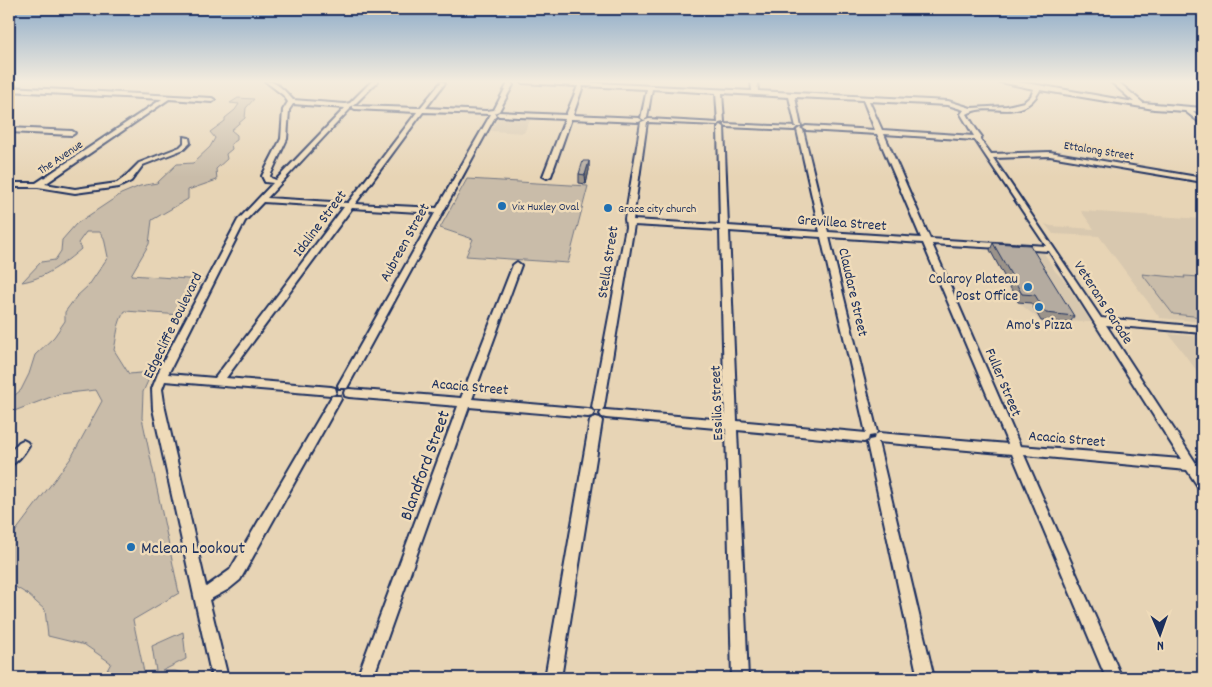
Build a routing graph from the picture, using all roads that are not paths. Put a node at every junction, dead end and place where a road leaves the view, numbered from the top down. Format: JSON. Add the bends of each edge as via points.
{"nodes":[{"id":1,"x":145,"y":113,"type":"edge"},
{"id":2,"x":286,"y":113,"type":"edge"},
{"id":3,"x":343,"y":113,"type":"edge"},
{"id":4,"x":420,"y":113,"type":"edge"},
{"id":5,"x":494,"y":113,"type":"edge"},
{"id":6,"x":495,"y":113,"type":"edge"},
{"id":7,"x":570,"y":113,"type":"edge"},
{"id":8,"x":645,"y":113,"type":"edge"},
{"id":9,"x":720,"y":113,"type":"edge"},
{"id":10,"x":796,"y":113,"type":"edge"},
{"id":11,"x":872,"y":113,"type":"edge"},
{"id":12,"x":966,"y":113,"type":"edge"},
{"id":13,"x":1191,"y":113,"type":"edge"},
{"id":14,"x":569,"y":117,"type":"junction"},
{"id":15,"x":644,"y":121,"type":"junction"},
{"id":16,"x":1203,"y":123,"type":"edge"},
{"id":17,"x":721,"y":124,"type":"junction"},
{"id":18,"x":800,"y":128,"type":"junction"},
{"id":19,"x":9,"y":130,"type":"edge"},
{"id":20,"x":880,"y":132,"type":"junction"},
{"id":21,"x":72,"y":133,"type":"dead end"},
{"id":22,"x":974,"y":137,"type":"junction"},
{"id":23,"x":186,"y":138,"type":"dead end"},
{"id":24,"x":990,"y":156,"type":"junction"},
{"id":25,"x":548,"y":176,"type":"dead end"},
{"id":26,"x":1203,"y":180,"type":"edge"},
{"id":27,"x":277,"y":182,"type":"junction"},
{"id":28,"x":9,"y":184,"type":"edge"},
{"id":29,"x":38,"y":185,"type":"junction"},
{"id":30,"x":260,"y":200,"type":"junction"},
{"id":31,"x":350,"y":206,"type":"junction"},
{"id":32,"x":440,"y":211,"type":"junction"},
{"id":33,"x":630,"y":222,"type":"junction"},
{"id":34,"x":724,"y":228,"type":"junction"},
{"id":35,"x":824,"y":235,"type":"junction"},
{"id":36,"x":928,"y":241,"type":"junction"},
{"id":37,"x":1052,"y":249,"type":"junction"},
{"id":38,"x":517,"y":265,"type":"dead end"},
{"id":39,"x":1099,"y":321,"type":"junction"},
{"id":40,"x":1203,"y":330,"type":"edge"},
{"id":41,"x":161,"y":377,"type":"junction"},
{"id":42,"x":218,"y":381,"type":"junction"},
{"id":43,"x":346,"y":389,"type":"junction"},
{"id":44,"x":334,"y":395,"type":"junction"},
{"id":45,"x":465,"y":402,"type":"junction"},
{"id":46,"x":597,"y":414,"type":"junction"},
{"id":47,"x":732,"y":426,"type":"junction"},
{"id":48,"x":872,"y":438,"type":"junction"},
{"id":49,"x":23,"y":445,"type":"dead end"},
{"id":50,"x":1017,"y":450,"type":"junction"},
{"id":51,"x":9,"y":461,"type":"edge"},
{"id":52,"x":1191,"y":466,"type":"junction"},
{"id":53,"x":1203,"y":484,"type":"edge"},
{"id":54,"x":202,"y":596,"type":"junction"},
{"id":55,"x":220,"y":678,"type":"edge"},
{"id":56,"x":365,"y":678,"type":"edge"},
{"id":57,"x":554,"y":678,"type":"edge"},
{"id":58,"x":740,"y":678,"type":"edge"},
{"id":59,"x":926,"y":678,"type":"edge"},
{"id":60,"x":1114,"y":678,"type":"edge"}],
"edges":[{"from":1,"to":29,"type":"street","name":"The Avenue"},
{"from":2,"to":27,"type":"street","via":[[284,139],[266,176],[268,180]]},
{"from":3,"to":27,"type":"street","name":"Edgecliffe Boulevard"},
{"from":4,"to":31,"type":"street","name":"Idaline Street"},
{"from":5,"to":32,"type":"street","name":"Aubreen Street"},
{"from":6,"to":14,"type":"street"},
{"from":7,"to":14,"type":"street"},
{"from":8,"to":15,"type":"street","name":"Stella Street"},
{"from":9,"to":17,"type":"street","name":"Essilia Street"},
{"from":10,"to":18,"type":"street","name":"Claudare Street"},
{"from":11,"to":20,"type":"street","name":"Fuller Street"},
{"from":12,"to":22,"type":"street","name":"Veterans Parade"},
{"from":13,"to":16,"type":"street"},
{"from":14,"to":15,"type":"street"},
{"from":14,"to":25,"type":"street"},
{"from":15,"to":17,"type":"street"},
{"from":15,"to":33,"type":"street","name":"Stella Street"},
{"from":17,"to":18,"type":"street"},
{"from":17,"to":34,"type":"street","name":"Essilia Street"},
{"from":18,"to":20,"type":"street"},
{"from":18,"to":35,"type":"street","name":"Claudare Street"},
{"from":19,"to":21,"type":"street"},
{"from":20,"to":22,"type":"street"},
{"from":20,"to":36,"type":"street","name":"Fuller Street"},
{"from":22,"to":24,"type":"street","name":"Veterans Parade"},
{"from":23,"to":29,"type":"street","via":[[187,143],[182,148],[141,164],[119,185],[75,191]]},
{"from":24,"to":26,"type":"street","name":"Ettalong Street","via":[[1050,154]]},
{"from":24,"to":37,"type":"street","name":"Veterans Parade"},
{"from":27,"to":30,"type":"street","name":"Edgecliffe Boulevard"},
{"from":28,"to":29,"type":"street"},
{"from":30,"to":31,"type":"street"},
{"from":30,"to":41,"type":"street","name":"Edgecliffe Boulevard","via":[[240,223]]},
{"from":31,"to":32,"type":"street"},
{"from":31,"to":42,"type":"street","name":"Idaline Street"},
{"from":32,"to":43,"type":"street","name":"Aubreen Street"},
{"from":33,"to":34,"type":"street","name":"Grevillea Street"},
{"from":33,"to":46,"type":"street","name":"Stella Street"},
{"from":34,"to":35,"type":"street","name":"Grevillea Street"},
{"from":34,"to":47,"type":"street","name":"Essilia Street"},
{"from":35,"to":36,"type":"street","name":"Grevillea Street"},
{"from":35,"to":48,"type":"street","name":"Claudare Street"},
{"from":36,"to":37,"type":"street","name":"Grevillea Street"},
{"from":36,"to":50,"type":"street","name":"Fuller Street"},
{"from":37,"to":39,"type":"street","name":"Veterans Parade"},
{"from":38,"to":45,"type":"street","name":"Blandford Street"},
{"from":39,"to":40,"type":"street"},
{"from":39,"to":52,"type":"street","name":"Veterans Parade"},
{"from":41,"to":42,"type":"street"},
{"from":41,"to":54,"type":"street","name":"Edgecliffe Boulevard","via":[[157,389],[159,409]]},
{"from":42,"to":44,"type":"street"},
{"from":43,"to":44,"type":"street","via":[[344,397]]},
{"from":43,"to":45,"type":"street","name":"Acacia Street"},
{"from":44,"to":54,"type":"street","via":[[235,575]]},
{"from":45,"to":46,"type":"street","name":"Acacia Street"},
{"from":45,"to":56,"type":"street","name":"Blandford Street"},
{"from":46,"to":47,"type":"street","name":"Acacia Street"},
{"from":46,"to":57,"type":"street","name":"Stella Street"},
{"from":47,"to":48,"type":"street","name":"Acacia Street"},
{"from":47,"to":58,"type":"street","name":"Essilia Street"},
{"from":48,"to":50,"type":"street","name":"Acacia Street"},
{"from":48,"to":59,"type":"street","name":"Claudare Street"},
{"from":49,"to":51,"type":"street"},
{"from":50,"to":52,"type":"street","name":"Acacia Street"},
{"from":50,"to":60,"type":"street","name":"Fuller Street"},
{"from":52,"to":53,"type":"street","name":"Veterans Parade"},
{"from":54,"to":55,"type":"street","name":"Edgecliffe Boulevard"}]}
